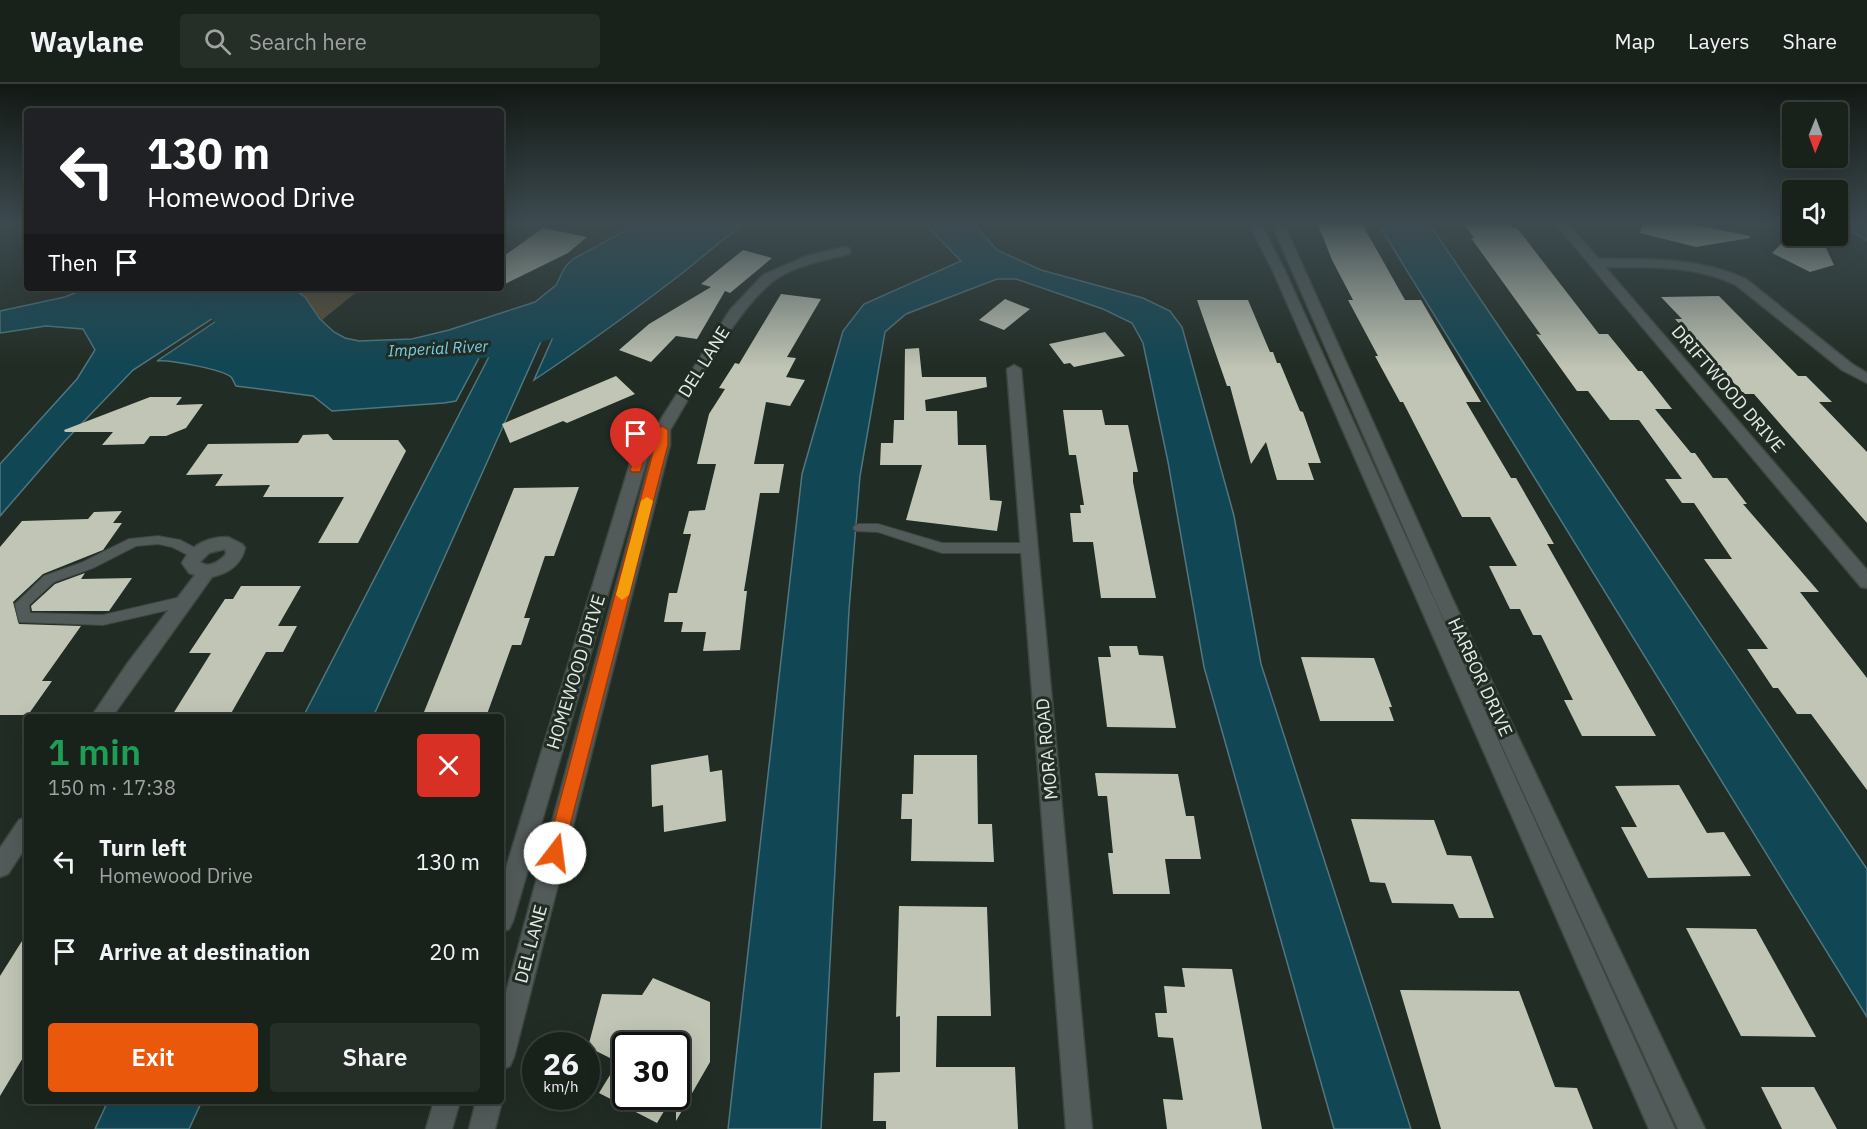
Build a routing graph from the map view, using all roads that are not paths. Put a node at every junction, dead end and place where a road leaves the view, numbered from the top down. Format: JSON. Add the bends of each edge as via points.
{"nodes":[{"id":1,"x":784,"y":271,"type":"edge"},
{"id":2,"x":1278,"y":271,"type":"edge"},
{"id":3,"x":1299,"y":271,"type":"edge"},
{"id":4,"x":1601,"y":271,"type":"edge"},
{"id":5,"x":1713,"y":271,"type":"edge"},
{"id":6,"x":1014,"y":369,"type":"dead end"},
{"id":7,"x":1867,"y":379,"type":"edge"},
{"id":8,"x":662,"y":430,"type":"junction"},
{"id":9,"x":859,"y":528,"type":"dead end"},
{"id":10,"x":1030,"y":548,"type":"junction"},
{"id":11,"x":196,"y":554,"type":"junction"},
{"id":12,"x":207,"y":571,"type":"junction"},
{"id":13,"x":1867,"y":582,"type":"edge"},
{"id":14,"x":185,"y":601,"type":"junction"},
{"id":15,"x":103,"y":714,"type":"edge"},
{"id":16,"x":24,"y":831,"type":"edge"},
{"id":17,"x":0,"y":867,"type":"edge"},
{"id":18,"x":504,"y":911,"type":"edge"},
{"id":19,"x":504,"y":1046,"type":"edge"},
{"id":20,"x":446,"y":1104,"type":"edge"},
{"id":21,"x":488,"y":1104,"type":"edge"},
{"id":22,"x":439,"y":1129,"type":"edge"},
{"id":23,"x":482,"y":1129,"type":"edge"},
{"id":24,"x":1079,"y":1129,"type":"edge"},
{"id":25,"x":1662,"y":1129,"type":"edge"},
{"id":26,"x":1692,"y":1129,"type":"edge"}],
"edges":[{"from":1,"to":8,"type":"street","name":"DEL LANE","via":[[768,278],[735,313]]},
{"from":2,"to":25,"type":"street","name":"HARBOR DRIVE"},
{"from":3,"to":26,"type":"street","name":"HARBOR DRIVE","via":[[1444,600]]},
{"from":4,"to":13,"type":"street","name":"DRIFTWOOD DRIVE"},
{"from":5,"to":7,"type":"street","via":[[1746,286]]},
{"from":6,"to":10,"type":"street","name":"MORA ROAD"},
{"from":8,"to":18,"type":"street","name":"HOMEWOOD DRIVE","via":[[643,447]]},
{"from":8,"to":19,"type":"street","name":"DEL LANE","via":[[662,445]]},
{"from":9,"to":10,"type":"lane","via":[[878,528],[942,548]]},
{"from":10,"to":24,"type":"street","name":"MORA ROAD"},
{"from":11,"to":12,"type":"street","via":[[192,567]]},
{"from":11,"to":12,"type":"street","via":[[214,544],[228,543],[236,548],[229,563]]},
{"from":11,"to":14,"type":"lane","via":[[175,543],[134,542],[49,579],[22,604],[21,610],[24,618],[102,620]]},
{"from":12,"to":14,"type":"street"},
{"from":14,"to":15,"type":"street"},
{"from":16,"to":17,"type":"street"},
{"from":20,"to":22,"type":"street"},
{"from":21,"to":23,"type":"street"}]}
